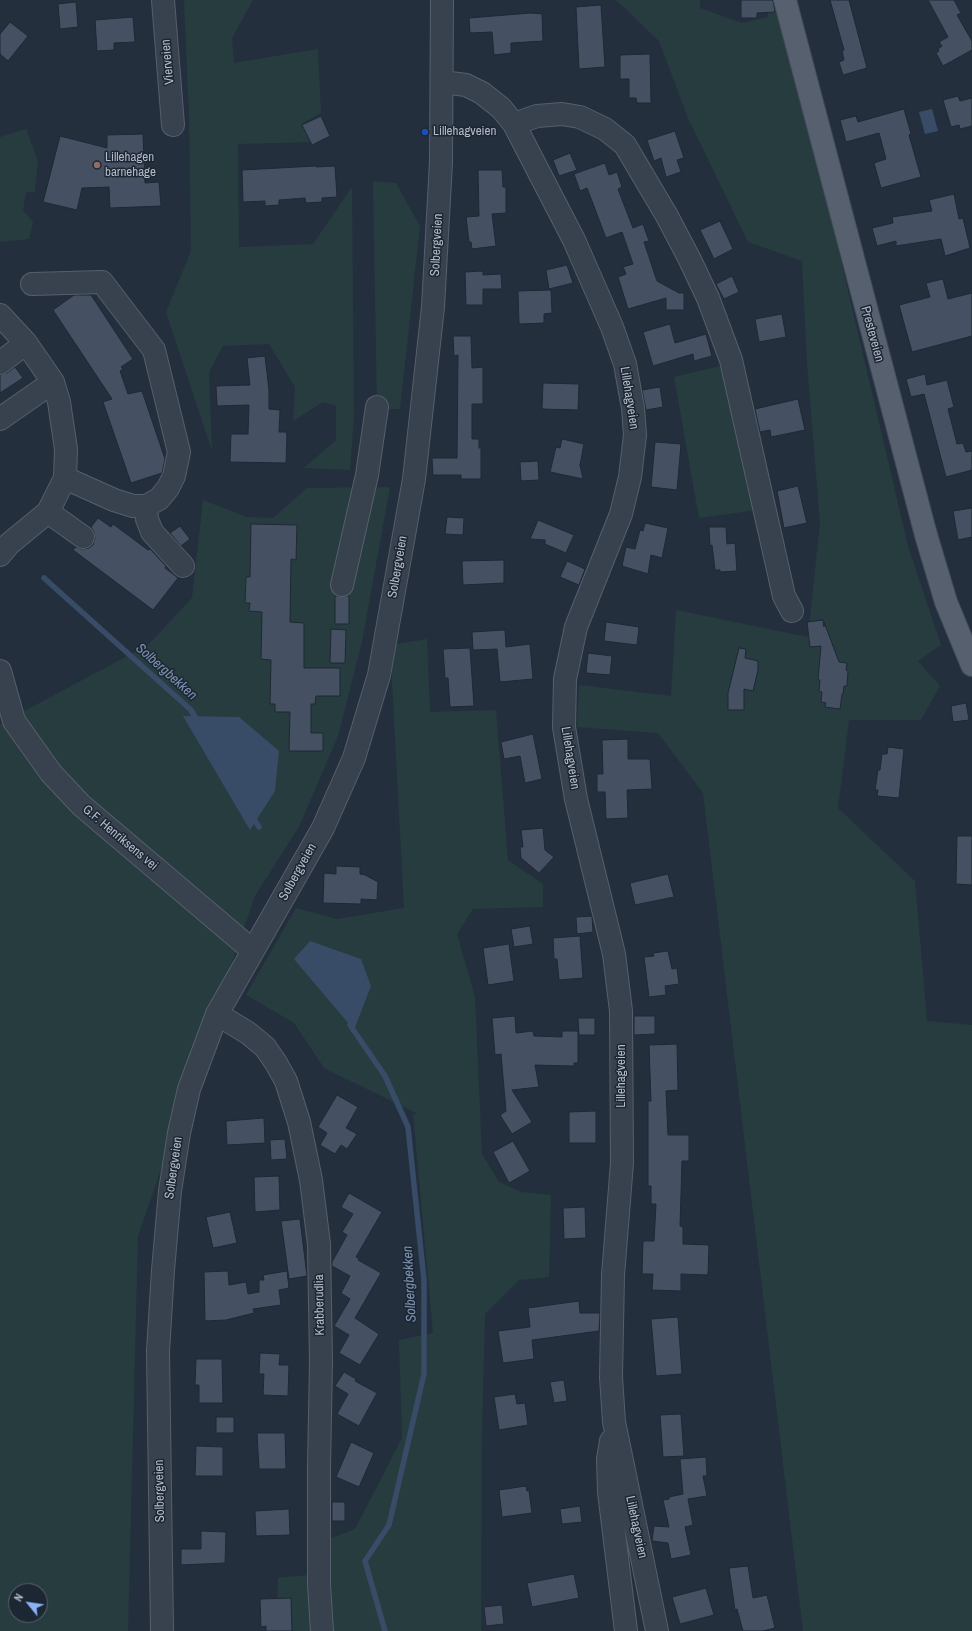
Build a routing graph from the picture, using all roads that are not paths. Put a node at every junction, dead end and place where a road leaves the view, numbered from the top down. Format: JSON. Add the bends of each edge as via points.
{"nodes":[{"id":1,"x":163,"y":0,"type":"edge"},
{"id":2,"x":442,"y":0,"type":"edge"},
{"id":3,"x":785,"y":0,"type":"edge"},
{"id":4,"x":442,"y":82,"type":"junction"},
{"id":5,"x":514,"y":124,"type":"junction"},
{"id":6,"x":173,"y":125,"type":"dead end"},
{"id":7,"x":32,"y":284,"type":"dead end"},
{"id":8,"x":0,"y":315,"type":"edge"},
{"id":9,"x":26,"y":343,"type":"junction"},
{"id":10,"x":0,"y":363,"type":"edge"},
{"id":11,"x":53,"y":382,"type":"junction"},
{"id":12,"x":377,"y":407,"type":"dead end"},
{"id":13,"x":0,"y":419,"type":"edge"},
{"id":14,"x":65,"y":478,"type":"junction"},
{"id":15,"x":146,"y":506,"type":"junction"},
{"id":16,"x":48,"y":512,"type":"junction"},
{"id":17,"x":83,"y":537,"type":"dead end"},
{"id":18,"x":0,"y":555,"type":"edge"},
{"id":19,"x":183,"y":566,"type":"dead end"},
{"id":20,"x":342,"y":585,"type":"dead end"},
{"id":21,"x":792,"y":611,"type":"dead end"},
{"id":22,"x":972,"y":665,"type":"edge"},
{"id":23,"x":0,"y":671,"type":"edge"},
{"id":24,"x":7,"y":724,"type":"edge"},
{"id":25,"x":252,"y":950,"type":"junction"},
{"id":26,"x":217,"y":1014,"type":"junction"},
{"id":27,"x":614,"y":1422,"type":"junction"},
{"id":28,"x":162,"y":1631,"type":"edge"},
{"id":29,"x":322,"y":1631,"type":"edge"},
{"id":30,"x":626,"y":1631,"type":"edge"},
{"id":31,"x":657,"y":1631,"type":"edge"}],
"edges":[{"from":1,"to":6,"type":"street","name":"Vierveien"},
{"from":2,"to":4,"type":"street"},
{"from":3,"to":22,"type":"main road","name":"Presteveien","via":[[928,542],[946,602]]},
{"from":4,"to":5,"type":"street","name":"Lillehagveien","via":[[466,85],[482,94],[501,108]]},
{"from":4,"to":25,"type":"street","name":"Solbergveien","via":[[438,239],[426,380],[414,479],[379,675],[354,758],[341,790],[323,828]]},
{"from":5,"to":21,"type":"street","via":[[537,116],[562,114],[580,117],[605,129],[625,145],[648,183],[708,298],[731,360],[784,596]]},
{"from":5,"to":27,"type":"street","name":"Lillehagveien","via":[[574,240],[612,327],[625,364],[633,408],[635,435],[630,477],[620,514],[576,627],[565,679],[564,713],[576,799],[614,954],[621,1011],[622,1162],[613,1274],[611,1377]]},
{"from":7,"to":15,"type":"street","via":[[102,282],[154,350],[179,452],[174,476],[168,488],[159,499]]},
{"from":8,"to":9,"type":"street"},
{"from":9,"to":10,"type":"street"},
{"from":9,"to":11,"type":"street"},
{"from":11,"to":13,"type":"street"},
{"from":11,"to":14,"type":"street","via":[[59,402],[66,449]]},
{"from":12,"to":20,"type":"street","via":[[367,475]]},
{"from":14,"to":15,"type":"street","via":[[114,500],[133,506]]},
{"from":14,"to":16,"type":"street"},
{"from":15,"to":19,"type":"street","via":[[152,532]]},
{"from":16,"to":17,"type":"street"},
{"from":16,"to":18,"type":"street","via":[[9,544]]},
{"from":23,"to":24,"type":"street"},
{"from":24,"to":25,"type":"street","name":"G.F. Henriksens vei","via":[[81,805]]},
{"from":25,"to":26,"type":"street","name":"Solbergveien"},
{"from":26,"to":28,"type":"street","name":"Solbergveien","via":[[189,1089],[170,1191],[158,1351]]},
{"from":26,"to":29,"type":"street","name":"Krabberudlia","via":[[265,1047],[278,1081],[299,1122],[311,1180],[319,1244],[322,1362],[318,1467]]},
{"from":27,"to":30,"type":"street","name":"Lillehagveien","via":[[608,1458],[609,1492]]},
{"from":27,"to":31,"type":"street","name":"Lillehagveien"}]}
